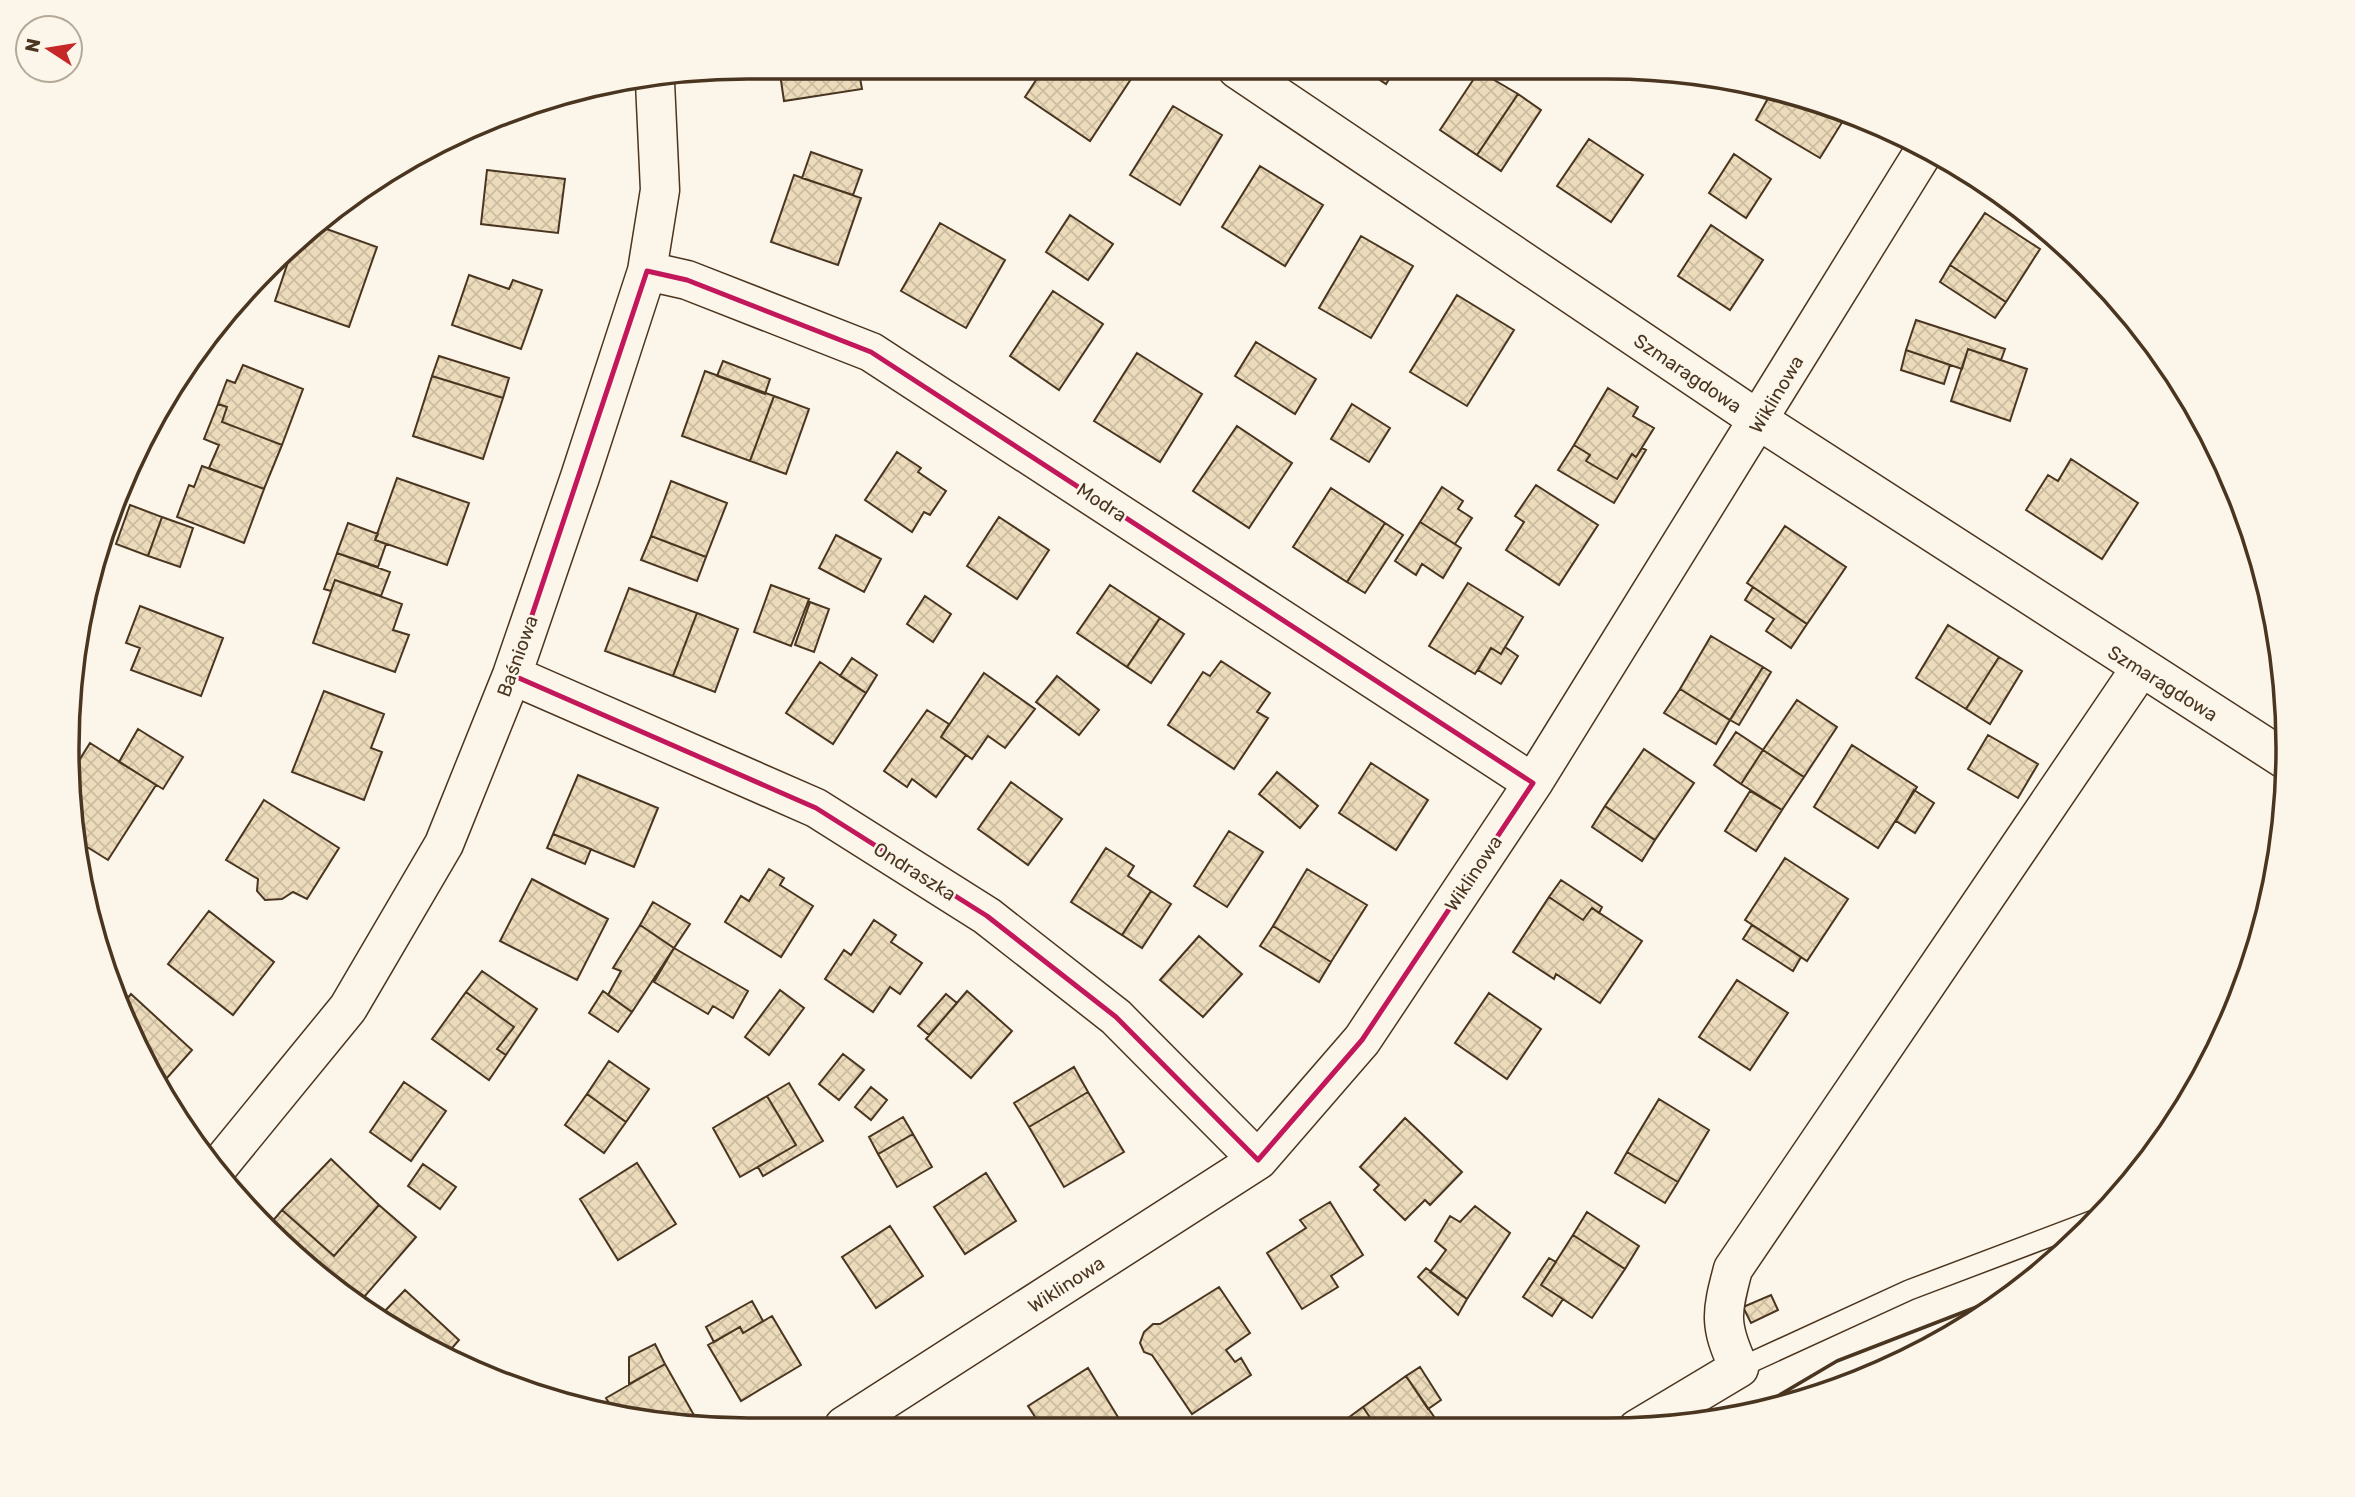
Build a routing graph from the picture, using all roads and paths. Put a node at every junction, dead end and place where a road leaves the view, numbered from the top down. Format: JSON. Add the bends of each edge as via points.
{"nodes":[{"id":1,"x":1252,"y":79,"type":"edge"},
{"id":2,"x":656,"y":85,"type":"edge"},
{"id":3,"x":1920,"y":157,"type":"edge"},
{"id":4,"x":647,"y":271,"type":"junction"},
{"id":5,"x":1760,"y":421,"type":"junction"},
{"id":6,"x":2140,"y":669,"type":"junction"},
{"id":7,"x":512,"y":675,"type":"junction"},
{"id":8,"x":2276,"y":754,"type":"edge"},
{"id":9,"x":1533,"y":783,"type":"junction"},
{"id":10,"x":1258,"y":1160,"type":"junction"},
{"id":11,"x":222,"y":1162,"type":"edge"},
{"id":12,"x":2074,"y":1228,"type":"edge"},
{"id":13,"x":1739,"y":1368,"type":"junction"},
{"id":14,"x":1658,"y":1416,"type":"edge"},
{"id":15,"x":857,"y":1418,"type":"edge"}],
"edges":[{"from":1,"to":5,"type":"street","name":"Szmaragdowa"},
{"from":2,"to":4,"type":"street","name":"Baśniowa","via":[[660,190]]},
{"from":3,"to":5,"type":"street","name":"Wiklinowa"},
{"from":4,"to":7,"type":"street","name":"Baśniowa"},
{"from":4,"to":9,"type":"street","name":"Modra","via":[[687,280],[872,352]]},
{"from":5,"to":6,"type":"street","name":"Szmaragdowa"},
{"from":5,"to":9,"type":"street","name":"Wiklinowa"},
{"from":6,"to":8,"type":"street","name":"Szmaragdowa"},
{"from":6,"to":13,"type":"street","via":[[1733,1269],[1721,1312]]},
{"from":7,"to":10,"type":"street","name":"Ondraszka","via":[[816,808],[987,916],[1116,1017]]},
{"from":7,"to":11,"type":"street","name":"Baśniowa","via":[[444,844],[394,934],[348,1008]]},
{"from":9,"to":10,"type":"street","name":"Wiklinowa","via":[[1362,1040]]},
{"from":10,"to":15,"type":"street","name":"Wiklinowa"},
{"from":12,"to":13,"type":"lane","via":[[1909,1290]]},
{"from":13,"to":14,"type":"street"}]}
